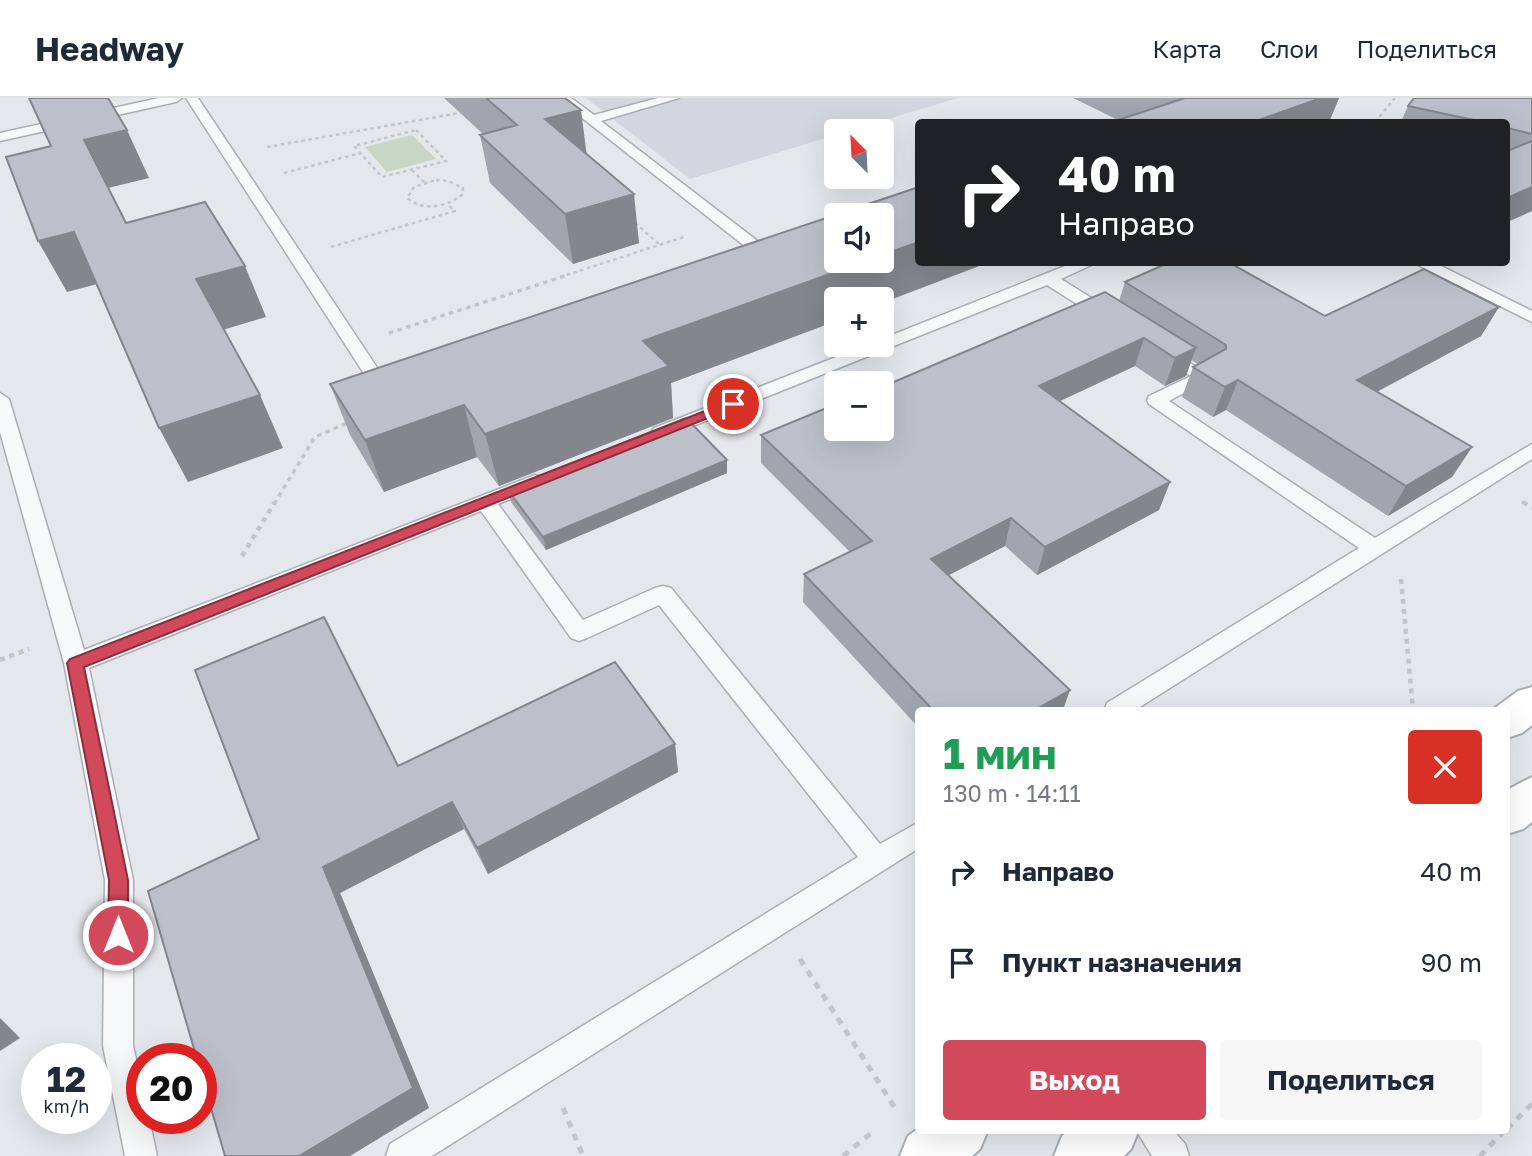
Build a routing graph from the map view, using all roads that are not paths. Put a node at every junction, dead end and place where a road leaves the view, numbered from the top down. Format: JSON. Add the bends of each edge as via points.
{"nodes":[{"id":1,"x":176,"y":98,"type":"edge"},
{"id":2,"x":192,"y":98,"type":"edge"},
{"id":3,"x":563,"y":98,"type":"edge"},
{"id":4,"x":667,"y":99,"type":"edge"},
{"id":5,"x":591,"y":120,"type":"junction"},
{"id":6,"x":0,"y":138,"type":"edge"},
{"id":7,"x":824,"y":230,"type":"edge"},
{"id":8,"x":1080,"y":266,"type":"edge"},
{"id":9,"x":1428,"y":266,"type":"edge"},
{"id":10,"x":1049,"y":279,"type":"junction"},
{"id":11,"x":1532,"y":317,"type":"edge"},
{"id":12,"x":1126,"y":328,"type":"edge"},
{"id":13,"x":894,"y":340,"type":"edge"},
{"id":14,"x":1149,"y":342,"type":"edge"},
{"id":15,"x":852,"y":357,"type":"edge"},
{"id":16,"x":405,"y":373,"type":"edge"},
{"id":17,"x":0,"y":399,"type":"edge"},
{"id":18,"x":639,"y":441,"type":"edge"},
{"id":19,"x":1532,"y":450,"type":"edge"},
{"id":20,"x":549,"y":476,"type":"edge"},
{"id":21,"x":485,"y":501,"type":"junction"},
{"id":22,"x":1375,"y":548,"type":"junction"},
{"id":23,"x":76,"y":663,"type":"junction"},
{"id":24,"x":1532,"y":703,"type":"edge"},
{"id":25,"x":1121,"y":707,"type":"edge"},
{"id":26,"x":1510,"y":719,"type":"edge"},
{"id":27,"x":1532,"y":796,"type":"edge"},
{"id":28,"x":1510,"y":814,"type":"edge"},
{"id":29,"x":915,"y":836,"type":"edge"},
{"id":30,"x":877,"y":860,"type":"junction"},
{"id":31,"x":956,"y":1134,"type":"edge"},
{"id":32,"x":1107,"y":1134,"type":"edge"},
{"id":33,"x":1155,"y":1134,"type":"edge"},
{"id":34,"x":141,"y":1156,"type":"edge"},
{"id":35,"x":402,"y":1156,"type":"edge"},
{"id":36,"x":928,"y":1156,"type":"edge"},
{"id":37,"x":1082,"y":1156,"type":"edge"},
{"id":38,"x":1173,"y":1156,"type":"edge"}],
"edges":[{"from":1,"to":6,"type":"lane"},
{"from":2,"to":16,"type":"lane","via":[[378,382]]},
{"from":3,"to":5,"type":"lane"},
{"from":4,"to":5,"type":"lane"},
{"from":5,"to":7,"type":"lane","via":[[724,223],[755,254]]},
{"from":8,"to":10,"type":"lane"},
{"from":9,"to":11,"type":"lane"},
{"from":10,"to":12,"type":"lane"},
{"from":10,"to":13,"type":"lane"},
{"from":14,"to":22,"type":"lane","via":[[1204,377],[1156,400]]},
{"from":15,"to":18,"type":"lane"},
{"from":17,"to":23,"type":"lane"},
{"from":19,"to":22,"type":"lane"},
{"from":20,"to":21,"type":"lane"},
{"from":21,"to":23,"type":"lane"},
{"from":21,"to":30,"type":"lane","via":[[579,632],[663,594]]},
{"from":22,"to":25,"type":"lane"},
{"from":23,"to":34,"type":"lane","via":[[119,880],[118,1046]]},
{"from":24,"to":26,"type":"main road"},
{"from":27,"to":28,"type":"main road"},
{"from":29,"to":30,"type":"lane"},
{"from":30,"to":35,"type":"lane"},
{"from":31,"to":36,"type":"main road"},
{"from":32,"to":37,"type":"main road"},
{"from":33,"to":38,"type":"lane"}]}
